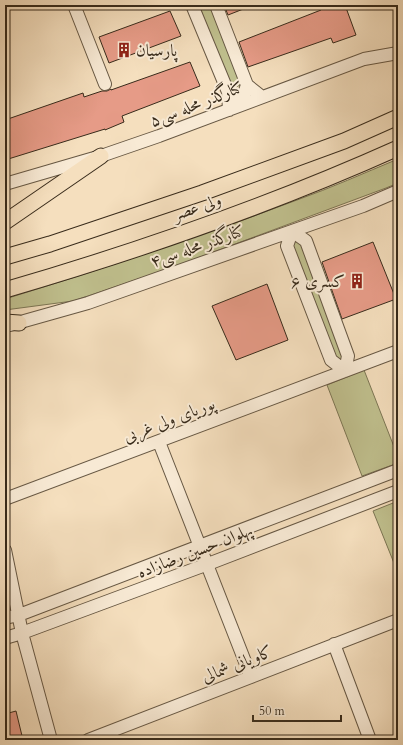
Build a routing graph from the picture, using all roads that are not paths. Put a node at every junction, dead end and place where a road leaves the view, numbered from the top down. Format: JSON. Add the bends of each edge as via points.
{"nodes":[{"id":1,"x":74,"y":5,"type":"edge"},
{"id":2,"x":192,"y":5,"type":"edge"},
{"id":3,"x":216,"y":5,"type":"edge"},
{"id":4,"x":398,"y":53,"type":"edge"},
{"id":5,"x":105,"y":84,"type":"dead end"},
{"id":6,"x":247,"y":85,"type":"junction"},
{"id":7,"x":228,"y":92,"type":"junction"},
{"id":8,"x":262,"y":97,"type":"junction"},
{"id":9,"x":229,"y":110,"type":"junction"},
{"id":10,"x":398,"y":117,"type":"edge"},
{"id":11,"x":398,"y":148,"type":"edge"},
{"id":12,"x":101,"y":156,"type":"junction"},
{"id":13,"x":5,"y":184,"type":"edge"},
{"id":14,"x":398,"y":190,"type":"edge"},
{"id":15,"x":5,"y":222,"type":"edge"},
{"id":16,"x":292,"y":230,"type":"junction"},
{"id":17,"x":5,"y":257,"type":"edge"},
{"id":18,"x":5,"y":290,"type":"edge"},
{"id":19,"x":10,"y":324,"type":"edge"},
{"id":20,"x":398,"y":351,"type":"edge"},
{"id":21,"x":345,"y":372,"type":"junction"},
{"id":22,"x":159,"y":442,"type":"junction"},
{"id":23,"x":393,"y":472,"type":"edge"},
{"id":24,"x":353,"y":487,"type":"junction"},
{"id":25,"x":397,"y":491,"type":"edge"},
{"id":26,"x":5,"y":500,"type":"edge"},
{"id":27,"x":360,"y":506,"type":"junction"},
{"id":28,"x":200,"y":545,"type":"junction"},
{"id":29,"x":5,"y":550,"type":"edge"},
{"id":30,"x":208,"y":564,"type":"junction"},
{"id":31,"x":19,"y":615,"type":"junction"},
{"id":32,"x":5,"y":618,"type":"edge"},
{"id":33,"x":398,"y":620,"type":"edge"},
{"id":34,"x":22,"y":633,"type":"junction"},
{"id":35,"x":5,"y":638,"type":"edge"},
{"id":36,"x":334,"y":644,"type":"junction"},
{"id":37,"x":250,"y":676,"type":"junction"},
{"id":38,"x":51,"y":740,"type":"edge"},
{"id":39,"x":88,"y":740,"type":"edge"},
{"id":40,"x":370,"y":740,"type":"edge"}],
"edges":[{"from":1,"to":5,"type":"street"},
{"from":2,"to":7,"type":"street"},
{"from":3,"to":6,"type":"street"},
{"from":4,"to":8,"type":"street","name":"کنارگذر محله سی۵","via":[[364,59]]},
{"from":6,"to":7,"type":"street","via":[[244,94],[237,97]]},
{"from":6,"to":8,"type":"street"},
{"from":7,"to":9,"type":"street"},
{"from":8,"to":9,"type":"street","name":"کنارگذر محله سی۵"},
{"from":9,"to":12,"type":"street","name":"کنارگذر محله سی۵"},
{"from":10,"to":17,"type":"main road","name":"ولی عصر","via":[[344,141],[202,193]]},
{"from":11,"to":18,"type":"main road","name":"ولی عصر","via":[[218,221],[61,274]]},
{"from":12,"to":13,"type":"street","name":"کنارگذر محله سی۵"},
{"from":12,"to":15,"type":"main road"},
{"from":14,"to":16,"type":"street","name":"کنارگذر محله سی۴","via":[[363,206]]},
{"from":16,"to":19,"type":"street","name":"کنارگذر محله سی۴","via":[[88,303]]},
{"from":16,"to":21,"type":"street","via":[[306,241],[348,356]]},
{"from":16,"to":21,"type":"street","via":[[287,246],[331,360]]},
{"from":20,"to":21,"type":"street","name":"پوریای ولی غربی"},
{"from":21,"to":22,"type":"street","name":"پوریای ولی غربی"},
{"from":22,"to":26,"type":"street","name":"پوریای ولی غربی"},
{"from":22,"to":28,"type":"street"},
{"from":23,"to":24,"type":"street","name":"پهلوان حسین رضازاده"},
{"from":24,"to":27,"type":"street"},
{"from":24,"to":28,"type":"street","name":"پهلوان حسین رضازاده"},
{"from":25,"to":27,"type":"street","name":"پهلوان حسین رضازاده"},
{"from":27,"to":30,"type":"street","name":"پهلوان حسین رضازاده"},
{"from":28,"to":30,"type":"street"},
{"from":28,"to":31,"type":"street","name":"پهلوان حسین رضازاده"},
{"from":29,"to":31,"type":"street"},
{"from":30,"to":34,"type":"street","name":"پهلوان حسین رضازاده"},
{"from":30,"to":37,"type":"street"},
{"from":31,"to":32,"type":"street","name":"پهلوان حسین رضازاده"},
{"from":31,"to":34,"type":"street"},
{"from":33,"to":36,"type":"street","name":"کاویانی شمالی"},
{"from":34,"to":35,"type":"street","name":"پهلوان حسین رضازاده"},
{"from":34,"to":38,"type":"street"},
{"from":36,"to":37,"type":"street","name":"کاویانی شمالی"},
{"from":36,"to":40,"type":"street"},
{"from":37,"to":39,"type":"street","name":"کاویانی شمالی"}]}
